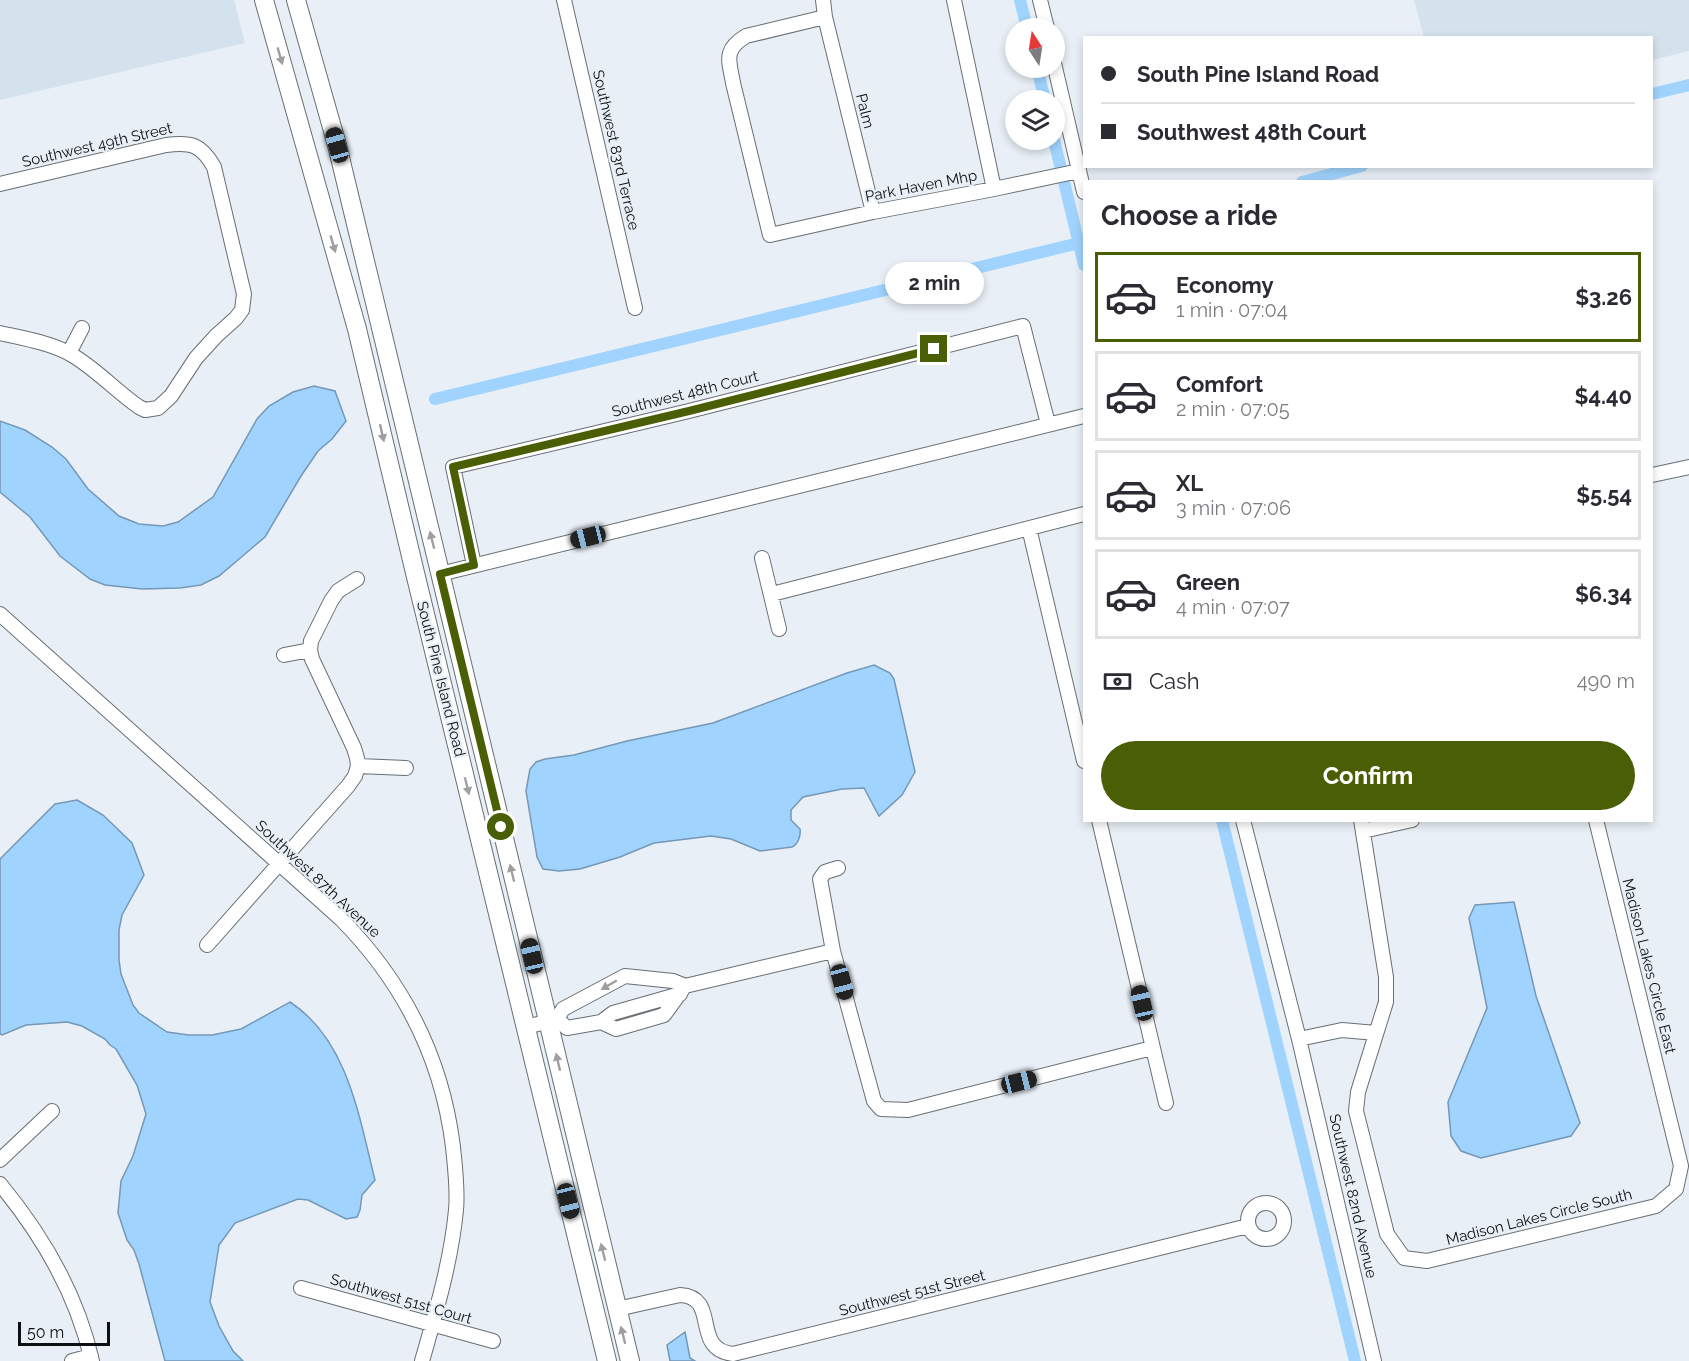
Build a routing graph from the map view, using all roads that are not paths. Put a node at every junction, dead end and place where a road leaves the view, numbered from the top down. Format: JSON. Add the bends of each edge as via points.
{"nodes":[{"id":1,"x":264,"y":0,"type":"edge"},
{"id":2,"x":296,"y":0,"type":"edge"},
{"id":3,"x":564,"y":0,"type":"edge"},
{"id":4,"x":823,"y":0,"type":"edge"},
{"id":5,"x":954,"y":0,"type":"edge"},
{"id":6,"x":1040,"y":0,"type":"edge"},
{"id":7,"x":825,"y":17,"type":"junction"},
{"id":8,"x":1044,"y":18,"type":"edge"},
{"id":9,"x":1057,"y":78,"type":"edge"},
{"id":10,"x":1079,"y":171,"type":"junction"},
{"id":11,"x":0,"y":184,"type":"edge"},
{"id":12,"x":1083,"y":188,"type":"edge"},
{"id":13,"x":994,"y":189,"type":"junction"},
{"id":14,"x":873,"y":212,"type":"junction"},
{"id":15,"x":635,"y":308,"type":"dead end"},
{"id":16,"x":82,"y":328,"type":"dead end"},
{"id":17,"x":0,"y":333,"type":"edge"},
{"id":18,"x":69,"y":353,"type":"junction"},
{"id":19,"x":1083,"y":416,"type":"edge"},
{"id":20,"x":1048,"y":424,"type":"junction"},
{"id":21,"x":1689,"y":467,"type":"edge"},
{"id":22,"x":1668,"y":471,"type":"junction"},
{"id":23,"x":1653,"y":475,"type":"edge"},
{"id":24,"x":1689,"y":475,"type":"edge"},
{"id":25,"x":1083,"y":514,"type":"edge"},
{"id":26,"x":1029,"y":528,"type":"junction"},
{"id":27,"x":762,"y":558,"type":"dead end"},
{"id":28,"x":474,"y":565,"type":"junction"},
{"id":29,"x":440,"y":574,"type":"junction"},
{"id":30,"x":357,"y":579,"type":"dead end"},
{"id":31,"x":772,"y":594,"type":"junction"},
{"id":32,"x":1,"y":618,"type":"edge"},
{"id":33,"x":779,"y":628,"type":"dead end"},
{"id":34,"x":310,"y":650,"type":"junction"},
{"id":35,"x":285,"y":655,"type":"dead end"},
{"id":36,"x":476,"y":721,"type":"junction"},
{"id":37,"x":453,"y":726,"type":"junction"},
{"id":38,"x":1083,"y":756,"type":"edge"},
{"id":39,"x":358,"y":766,"type":"junction"},
{"id":40,"x":406,"y":768,"type":"dead end"},
{"id":41,"x":1099,"y":822,"type":"edge"},
{"id":42,"x":1244,"y":822,"type":"edge"},
{"id":43,"x":1395,"y":822,"type":"edge"},
{"id":44,"x":1596,"y":822,"type":"edge"},
{"id":45,"x":1362,"y":826,"type":"edge"},
{"id":46,"x":279,"y":863,"type":"junction"},
{"id":47,"x":838,"y":868,"type":"dead end"},
{"id":48,"x":207,"y":945,"type":"dead end"},
{"id":49,"x":833,"y":951,"type":"junction"},
{"id":50,"x":648,"y":978,"type":"junction"},
{"id":51,"x":682,"y":990,"type":"junction"},
{"id":52,"x":644,"y":1004,"type":"junction"},
{"id":53,"x":553,"y":1020,"type":"junction"},
{"id":54,"x":646,"y":1021,"type":"junction"},
{"id":55,"x":602,"y":1022,"type":"junction"},
{"id":56,"x":526,"y":1027,"type":"junction"},
{"id":57,"x":1376,"y":1033,"type":"junction"},
{"id":58,"x":1299,"y":1039,"type":"junction"},
{"id":59,"x":1152,"y":1048,"type":"junction"},
{"id":60,"x":1166,"y":1103,"type":"dead end"},
{"id":61,"x":52,"y":1111,"type":"dead end"},
{"id":62,"x":0,"y":1160,"type":"edge"},
{"id":63,"x":0,"y":1184,"type":"edge"},
{"id":64,"x":1676,"y":1189,"type":"joint"},
{"id":65,"x":1248,"y":1226,"type":"dead end"},
{"id":66,"x":301,"y":1288,"type":"dead end"},
{"id":67,"x":617,"y":1309,"type":"junction"},
{"id":68,"x":432,"y":1324,"type":"junction"},
{"id":69,"x":493,"y":1341,"type":"dead end"},
{"id":70,"x":91,"y":1359,"type":"edge"},
{"id":71,"x":72,"y":1361,"type":"edge"},
{"id":72,"x":422,"y":1361,"type":"edge"},
{"id":73,"x":607,"y":1361,"type":"edge"},
{"id":74,"x":630,"y":1361,"type":"edge"},
{"id":75,"x":1374,"y":1361,"type":"edge"}],
"edges":[{"from":1,"to":37,"type":"main road","name":"South Pine Island Road","one_way":true,"via":[[357,329]]},
{"from":29,"to":2,"type":"main road","name":"South Pine Island Road","one_way":true,"via":[[337,145]]},
{"from":3,"to":15,"type":"street","name":"Southwest 83rd Terrace"},
{"from":4,"to":7,"type":"street","name":"Palm"},
{"from":5,"to":13,"type":"street"},
{"from":6,"to":8,"type":"street"},
{"from":7,"to":14,"type":"street","name":"Palm"},
{"from":7,"to":14,"type":"street","name":"Park Haven Mhp","via":[[746,36],[729,51],[770,235]]},
{"from":9,"to":10,"type":"street"},
{"from":10,"to":12,"type":"street"},
{"from":10,"to":13,"type":"street","name":"Park Haven Mhp"},
{"from":11,"to":18,"type":"street","name":"Southwest 49th Street","via":[[189,143],[201,149],[214,167],[244,294],[237,318],[196,358],[171,396],[152,410],[139,407]]},
{"from":13,"to":14,"type":"street","name":"Park Haven Mhp"},
{"from":16,"to":18,"type":"street"},
{"from":17,"to":18,"type":"street"},
{"from":19,"to":20,"type":"street"},
{"from":20,"to":28,"type":"street"},
{"from":20,"to":28,"type":"street","name":"Southwest 48th Court","via":[[1023,326],[453,467]]},
{"from":21,"to":22,"type":"street"},
{"from":22,"to":23,"type":"street"},
{"from":22,"to":24,"type":"street"},
{"from":25,"to":26,"type":"street"},
{"from":26,"to":31,"type":"street"},
{"from":26,"to":38,"type":"street"},
{"from":27,"to":31,"type":"street"},
{"from":28,"to":29,"type":"street"},
{"from":29,"to":36,"type":"main road","name":"South Pine Island Road"},
{"from":30,"to":34,"type":"street","via":[[331,602]]},
{"from":31,"to":33,"type":"street"},
{"from":32,"to":46,"type":"street","name":"Southwest 87th Avenue"},
{"from":34,"to":35,"type":"street"},
{"from":34,"to":39,"type":"street","via":[[354,748]]},
{"from":36,"to":37,"type":"main road"},
{"from":53,"to":36,"type":"main road","name":"South Pine Island Road","one_way":true},
{"from":37,"to":56,"type":"main road","name":"South Pine Island Road","one_way":true},
{"from":39,"to":40,"type":"street"},
{"from":39,"to":46,"type":"street","via":[[348,786]]},
{"from":41,"to":59,"type":"street"},
{"from":42,"to":58,"type":"street","name":"Southwest 82nd Avenue"},
{"from":43,"to":45,"type":"street"},
{"from":44,"to":64,"type":"street","name":"Madison Lakes Circle East","via":[[1681,1166]]},
{"from":45,"to":57,"type":"street","via":[[1386,976],[1386,1002]]},
{"from":46,"to":48,"type":"street"},
{"from":46,"to":68,"type":"street","name":"Southwest 87th Avenue","via":[[341,919],[379,961],[413,1015],[437,1069],[450,1124],[456,1208],[449,1257]]},
{"from":47,"to":49,"type":"street","via":[[825,872],[820,879]]},
{"from":49,"to":51,"type":"street"},
{"from":49,"to":59,"type":"street","via":[[874,1101],[881,1109],[908,1110]]},
{"from":50,"to":51,"type":"street","via":[[674,981]]},
{"from":50,"to":52,"type":"street"},
{"from":50,"to":53,"type":"street","one_way":true,"via":[[625,976],[563,1009]]},
{"from":51,"to":52,"type":"street"},
{"from":51,"to":54,"type":"street","via":[[664,1015]]},
{"from":52,"to":54,"type":"street"},
{"from":52,"to":55,"type":"street","via":[[613,1013]]},
{"from":53,"to":55,"type":"street","via":[[567,1028]]},
{"from":53,"to":56,"type":"street"},
{"from":67,"to":53,"type":"main road","name":"South Pine Island Road","one_way":true},
{"from":54,"to":55,"type":"street","via":[[616,1029]]},
{"from":56,"to":73,"type":"main road","name":"South Pine Island Road"},
{"from":57,"to":58,"type":"street","via":[[1342,1030]]},
{"from":57,"to":64,"type":"street","name":"Madison Lakes Circle South","via":[[1356,1111],[1387,1234],[1404,1258],[1427,1261],[1656,1206]]},
{"from":58,"to":75,"type":"street","name":"Southwest 82nd Avenue"},
{"from":59,"to":60,"type":"street"},
{"from":61,"to":62,"type":"street"},
{"from":63,"to":70,"type":"street","via":[[53,1258],[72,1298]]},
{"from":65,"to":67,"type":"street","name":"Southwest 51st Street","via":[[733,1354],[716,1349],[700,1304],[689,1295]]},
{"from":66,"to":68,"type":"street","name":"Southwest 51st Court"},
{"from":74,"to":67,"type":"main road","name":"South Pine Island Road","one_way":true},
{"from":68,"to":69,"type":"street","name":"Southwest 51st Court"},
{"from":68,"to":72,"type":"street","name":"Southwest 87th Avenue"},
{"from":70,"to":71,"type":"street"}]}
